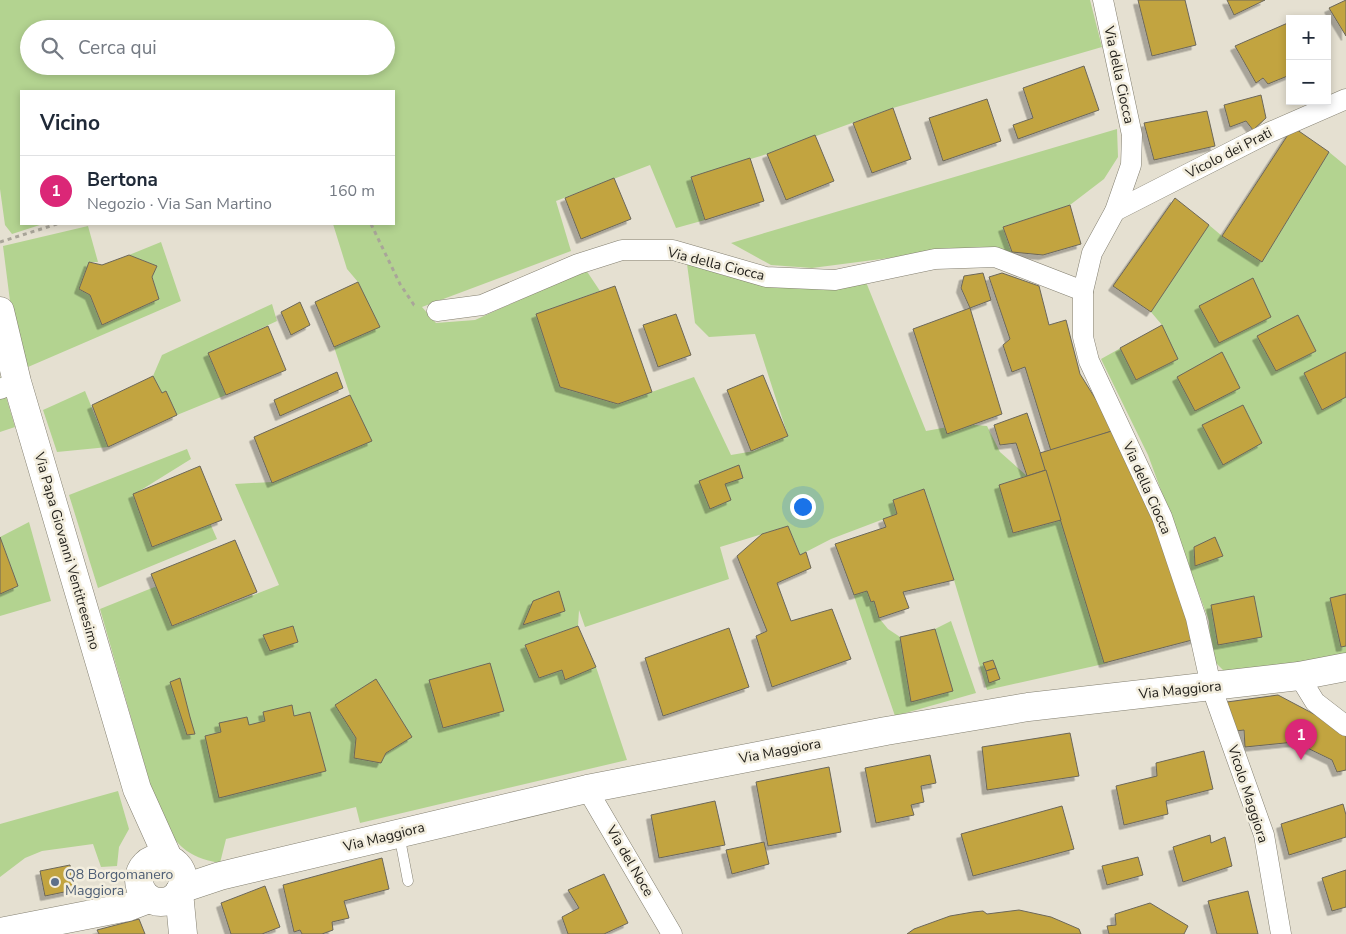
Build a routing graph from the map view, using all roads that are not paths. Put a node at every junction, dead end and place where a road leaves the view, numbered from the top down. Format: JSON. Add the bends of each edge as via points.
{"nodes":[{"id":1,"x":1103,"y":0,"type":"edge"},
{"id":2,"x":1346,"y":99,"type":"edge"},
{"id":3,"x":1115,"y":211,"type":"junction"},
{"id":4,"x":1083,"y":291,"type":"junction"},
{"id":5,"x":0,"y":311,"type":"edge"},
{"id":6,"x":437,"y":311,"type":"road end"},
{"id":7,"x":8,"y":385,"type":"edge"},
{"id":8,"x":1346,"y":667,"type":"edge"},
{"id":9,"x":1299,"y":676,"type":"junction"},
{"id":10,"x":1212,"y":686,"type":"junction"},
{"id":11,"x":1346,"y":726,"type":"edge"},
{"id":12,"x":587,"y":788,"type":"junction"},
{"id":13,"x":399,"y":834,"type":"junction"},
{"id":14,"x":162,"y":881,"type":"junction"},
{"id":15,"x":408,"y":881,"type":"dead end"},
{"id":16,"x":0,"y":932,"type":"edge"},
{"id":17,"x":171,"y":934,"type":"edge"},
{"id":18,"x":183,"y":934,"type":"edge"},
{"id":19,"x":672,"y":934,"type":"edge"},
{"id":20,"x":1281,"y":934,"type":"edge"}],
"edges":[{"from":1,"to":3,"type":"street","name":"Via della Ciocca","via":[[1132,135],[1131,165]]},
{"from":2,"to":3,"type":"street","name":"Vicolo dei Prati","via":[[1268,133]]},
{"from":3,"to":4,"type":"street","name":"Via della Ciocca","via":[[1092,253]]},
{"from":4,"to":6,"type":"street","name":"Via della Ciocca","via":[[995,257],[935,258],[836,280],[766,276],[673,250],[622,250],[578,264],[482,306]]},
{"from":4,"to":10,"type":"street","name":"Via della Ciocca","via":[[1083,337],[1089,361],[1162,516],[1196,618]]},
{"from":5,"to":7,"type":"street","name":"Via Papa Giovanni Ventitreesimo"},
{"from":7,"to":14,"type":"street","name":"Via Papa Giovanni Ventitreesimo","via":[[138,789]]},
{"from":8,"to":9,"type":"street","name":"Via Maggiora"},
{"from":9,"to":10,"type":"street","name":"Via Maggiora"},
{"from":9,"to":11,"type":"street","via":[[1315,702]]},
{"from":10,"to":12,"type":"street","name":"Via Maggiora","via":[[1028,707]]},
{"from":10,"to":20,"type":"street","name":"Vicolo Maggiora","via":[[1264,835]]},
{"from":12,"to":13,"type":"street","name":"Via Maggiora"},
{"from":12,"to":19,"type":"street","name":"Via del Noce"},
{"from":13,"to":14,"type":"street","name":"Via Maggiora","via":[[220,876]]},
{"from":13,"to":15,"type":"lane"},
{"from":14,"to":16,"type":"street"},
{"from":14,"to":17,"type":"street"},
{"from":14,"to":18,"type":"street"}]}
